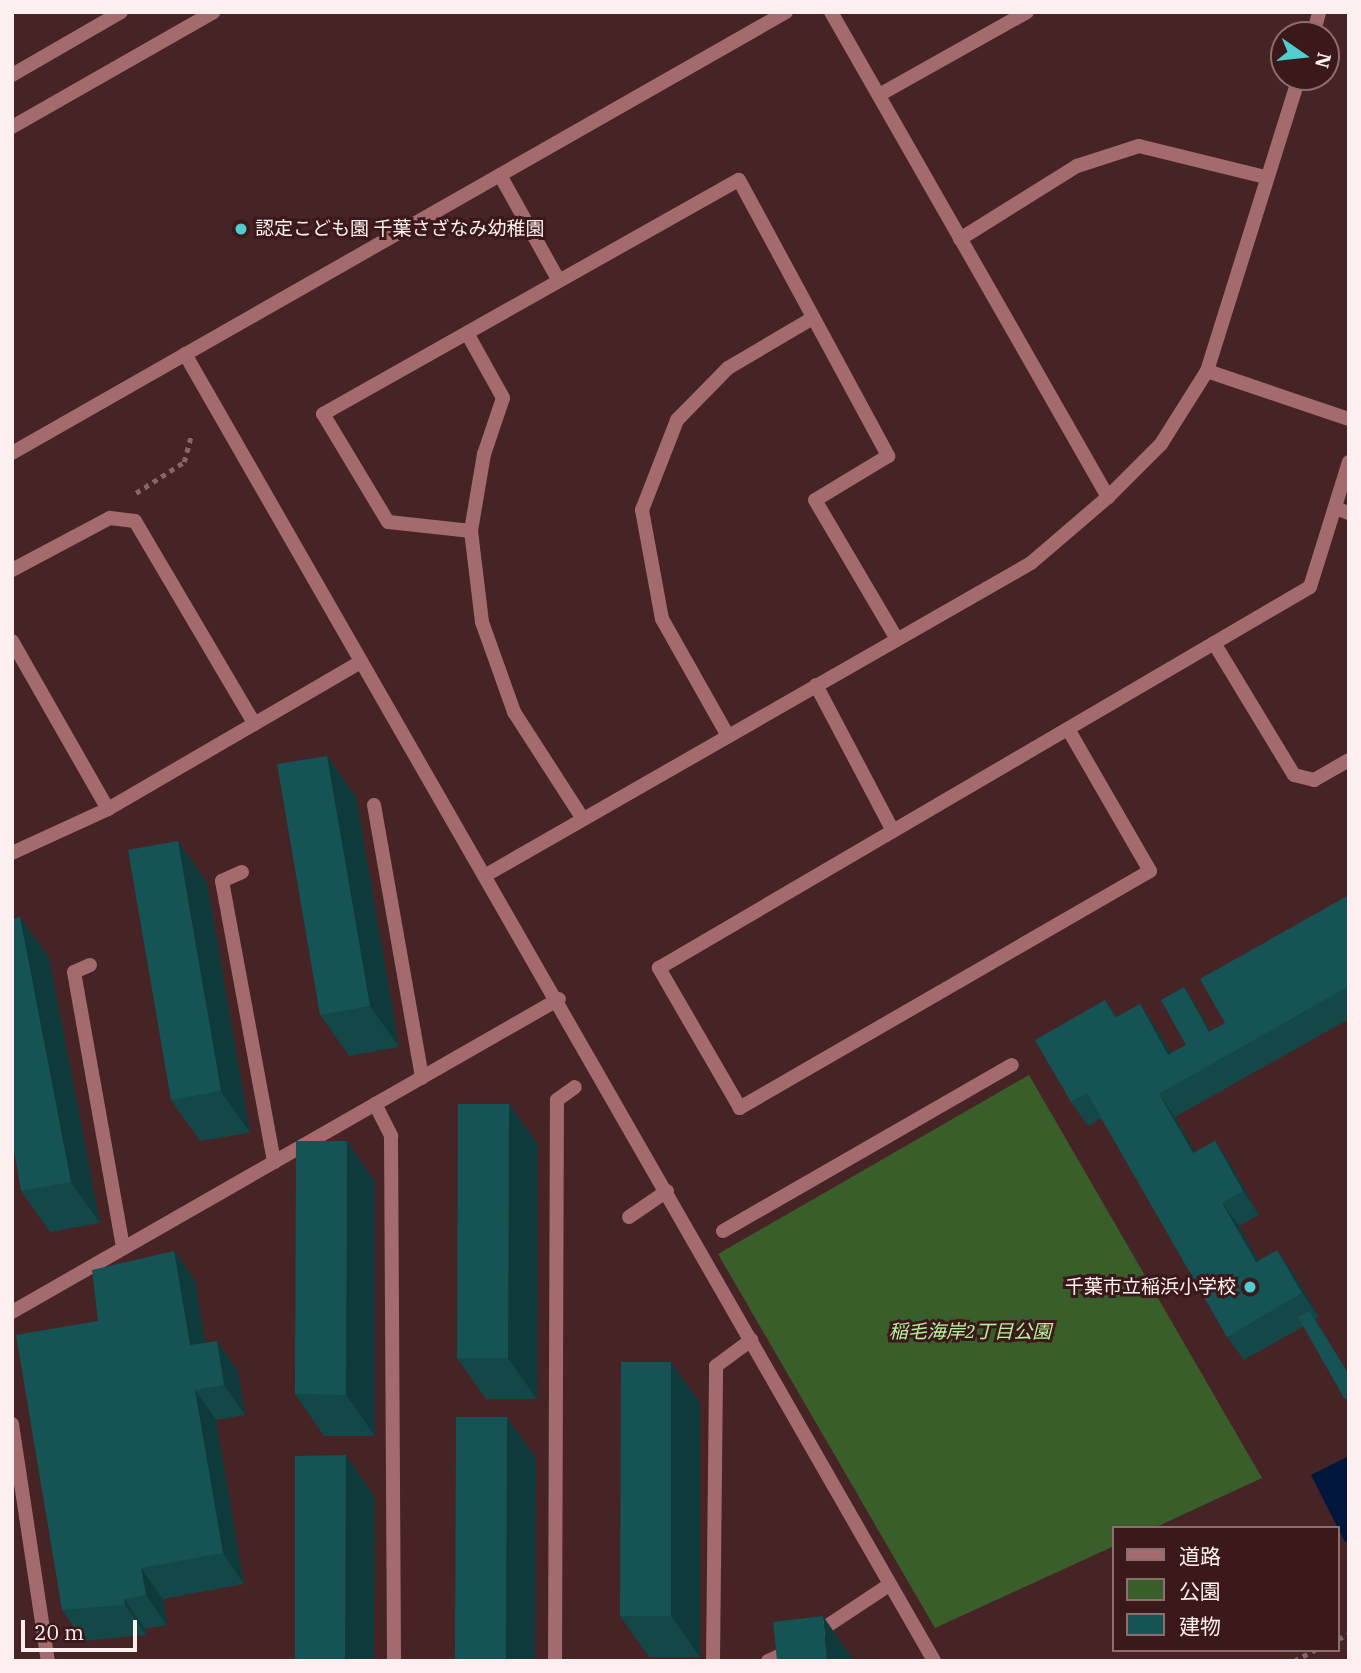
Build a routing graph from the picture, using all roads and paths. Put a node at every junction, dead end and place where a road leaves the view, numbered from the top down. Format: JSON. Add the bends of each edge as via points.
{"nodes":[{"id":1,"x":121,"y":12,"type":"edge"},
{"id":2,"x":214,"y":12,"type":"edge"},
{"id":3,"x":786,"y":12,"type":"edge"},
{"id":4,"x":831,"y":12,"type":"edge"},
{"id":5,"x":1027,"y":12,"type":"edge"},
{"id":6,"x":12,"y":75,"type":"edge"},
{"id":7,"x":1294,"y":91,"type":"edge"},
{"id":8,"x":879,"y":95,"type":"junction"},
{"id":9,"x":12,"y":127,"type":"edge"},
{"id":10,"x":500,"y":175,"type":"junction"},
{"id":11,"x":1265,"y":177,"type":"junction"},
{"id":12,"x":960,"y":239,"type":"junction"},
{"id":13,"x":559,"y":281,"type":"junction"},
{"id":14,"x":813,"y":318,"type":"junction"},
{"id":15,"x":467,"y":333,"type":"junction"},
{"id":16,"x":185,"y":354,"type":"junction"},
{"id":17,"x":1207,"y":371,"type":"junction"},
{"id":18,"x":1349,"y":418,"type":"edge"},
{"id":19,"x":191,"y":435,"type":"dead end"},
{"id":20,"x":12,"y":453,"type":"edge"},
{"id":21,"x":1349,"y":462,"type":"edge"},
{"id":22,"x":1108,"y":498,"type":"junction"},
{"id":23,"x":1342,"y":510,"type":"edge"},
{"id":24,"x":124,"y":520,"type":"junction"},
{"id":25,"x":471,"y":531,"type":"junction"},
{"id":26,"x":12,"y":570,"type":"edge"},
{"id":27,"x":897,"y":639,"type":"junction"},
{"id":28,"x":12,"y":641,"type":"edge"},
{"id":29,"x":1214,"y":643,"type":"junction"},
{"id":30,"x":361,"y":662,"type":"junction"},
{"id":31,"x":816,"y":685,"type":"junction"},
{"id":32,"x":252,"y":720,"type":"junction"},
{"id":33,"x":1068,"y":729,"type":"junction"},
{"id":34,"x":728,"y":736,"type":"junction"},
{"id":35,"x":1349,"y":760,"type":"edge"},
{"id":36,"x":374,"y":805,"type":"dead end"},
{"id":37,"x":108,"y":809,"type":"junction"},
{"id":38,"x":583,"y":819,"type":"junction"},
{"id":39,"x":893,"y":831,"type":"junction"},
{"id":40,"x":12,"y":853,"type":"edge"},
{"id":41,"x":242,"y":872,"type":"dead end"},
{"id":42,"x":486,"y":875,"type":"junction"},
{"id":43,"x":90,"y":965,"type":"dead end"},
{"id":44,"x":559,"y":999,"type":"junction"},
{"id":45,"x":1012,"y":1065,"type":"dead end"},
{"id":46,"x":422,"y":1078,"type":"junction"},
{"id":47,"x":575,"y":1087,"type":"dead end"},
{"id":48,"x":375,"y":1104,"type":"junction"},
{"id":49,"x":274,"y":1162,"type":"junction"},
{"id":50,"x":667,"y":1191,"type":"junction"},
{"id":51,"x":629,"y":1217,"type":"dead end"},
{"id":52,"x":723,"y":1231,"type":"dead end"},
{"id":53,"x":123,"y":1248,"type":"junction"},
{"id":54,"x":12,"y":1312,"type":"edge"},
{"id":55,"x":751,"y":1340,"type":"junction"},
{"id":56,"x":12,"y":1424,"type":"edge"},
{"id":57,"x":889,"y":1585,"type":"junction"},
{"id":58,"x":1311,"y":1652,"type":"edge"},
{"id":59,"x":48,"y":1661,"type":"edge"},
{"id":60,"x":394,"y":1661,"type":"edge"},
{"id":61,"x":555,"y":1661,"type":"edge"},
{"id":62,"x":713,"y":1661,"type":"edge"},
{"id":63,"x":768,"y":1661,"type":"edge"},
{"id":64,"x":934,"y":1661,"type":"edge"},
{"id":65,"x":1294,"y":1661,"type":"edge"}],
"edges":[{"from":1,"to":6,"type":"street"},
{"from":2,"to":9,"type":"street"},
{"from":3,"to":10,"type":"street"},
{"from":4,"to":8,"type":"street"},
{"from":5,"to":8,"type":"street"},
{"from":7,"to":11,"type":"street"},
{"from":8,"to":12,"type":"street"},
{"from":10,"to":13,"type":"street"},
{"from":10,"to":16,"type":"street"},
{"from":11,"to":12,"type":"street","via":[[1139,146],[1077,166]]},
{"from":11,"to":17,"type":"street"},
{"from":12,"to":22,"type":"street"},
{"from":13,"to":14,"type":"street","via":[[739,180]]},
{"from":13,"to":15,"type":"street"},
{"from":14,"to":27,"type":"street","via":[[888,456],[815,500]]},
{"from":14,"to":34,"type":"street","via":[[728,368],[677,420],[642,510],[662,619]]},
{"from":15,"to":25,"type":"street","via":[[503,398],[484,454]]},
{"from":15,"to":25,"type":"street","via":[[323,414],[388,522]]},
{"from":16,"to":20,"type":"street"},
{"from":16,"to":30,"type":"street"},
{"from":17,"to":18,"type":"street"},
{"from":17,"to":22,"type":"street","via":[[1161,444]]},
{"from":19,"to":24,"type":"path","via":[[184,462],[135,494]]},
{"from":21,"to":23,"type":"street"},
{"from":22,"to":27,"type":"street","via":[[1031,563]]},
{"from":23,"to":29,"type":"street","via":[[1310,587]]},
{"from":24,"to":26,"type":"street","via":[[110,518]]},
{"from":24,"to":32,"type":"street","via":[[135,521]]},
{"from":25,"to":38,"type":"street","via":[[482,622],[514,712]]},
{"from":27,"to":31,"type":"street"},
{"from":28,"to":37,"type":"street"},
{"from":29,"to":33,"type":"street"},
{"from":29,"to":35,"type":"street","via":[[1294,775],[1314,780]]},
{"from":30,"to":32,"type":"street"},
{"from":30,"to":42,"type":"street"},
{"from":31,"to":34,"type":"street"},
{"from":31,"to":39,"type":"street"},
{"from":32,"to":37,"type":"street"},
{"from":33,"to":39,"type":"street"},
{"from":33,"to":39,"type":"street","via":[[1150,872],[740,1108],[659,968]]},
{"from":34,"to":38,"type":"street"},
{"from":36,"to":46,"type":"street"},
{"from":37,"to":40,"type":"street"},
{"from":38,"to":42,"type":"street"},
{"from":41,"to":49,"type":"street","via":[[222,881]]},
{"from":42,"to":44,"type":"street"},
{"from":43,"to":53,"type":"street","via":[[74,971]]},
{"from":44,"to":46,"type":"street"},
{"from":44,"to":50,"type":"street"},
{"from":45,"to":52,"type":"street"},
{"from":46,"to":48,"type":"street"},
{"from":47,"to":61,"type":"street","via":[[557,1100]]},
{"from":48,"to":49,"type":"street"},
{"from":48,"to":60,"type":"street","via":[[391,1136]]},
{"from":49,"to":53,"type":"street"},
{"from":50,"to":51,"type":"street"},
{"from":50,"to":55,"type":"street"},
{"from":53,"to":54,"type":"street"},
{"from":55,"to":57,"type":"street"},
{"from":55,"to":62,"type":"street","via":[[716,1366]]},
{"from":56,"to":59,"type":"street"},
{"from":57,"to":63,"type":"street"},
{"from":57,"to":64,"type":"street"},
{"from":58,"to":65,"type":"path"}]}
